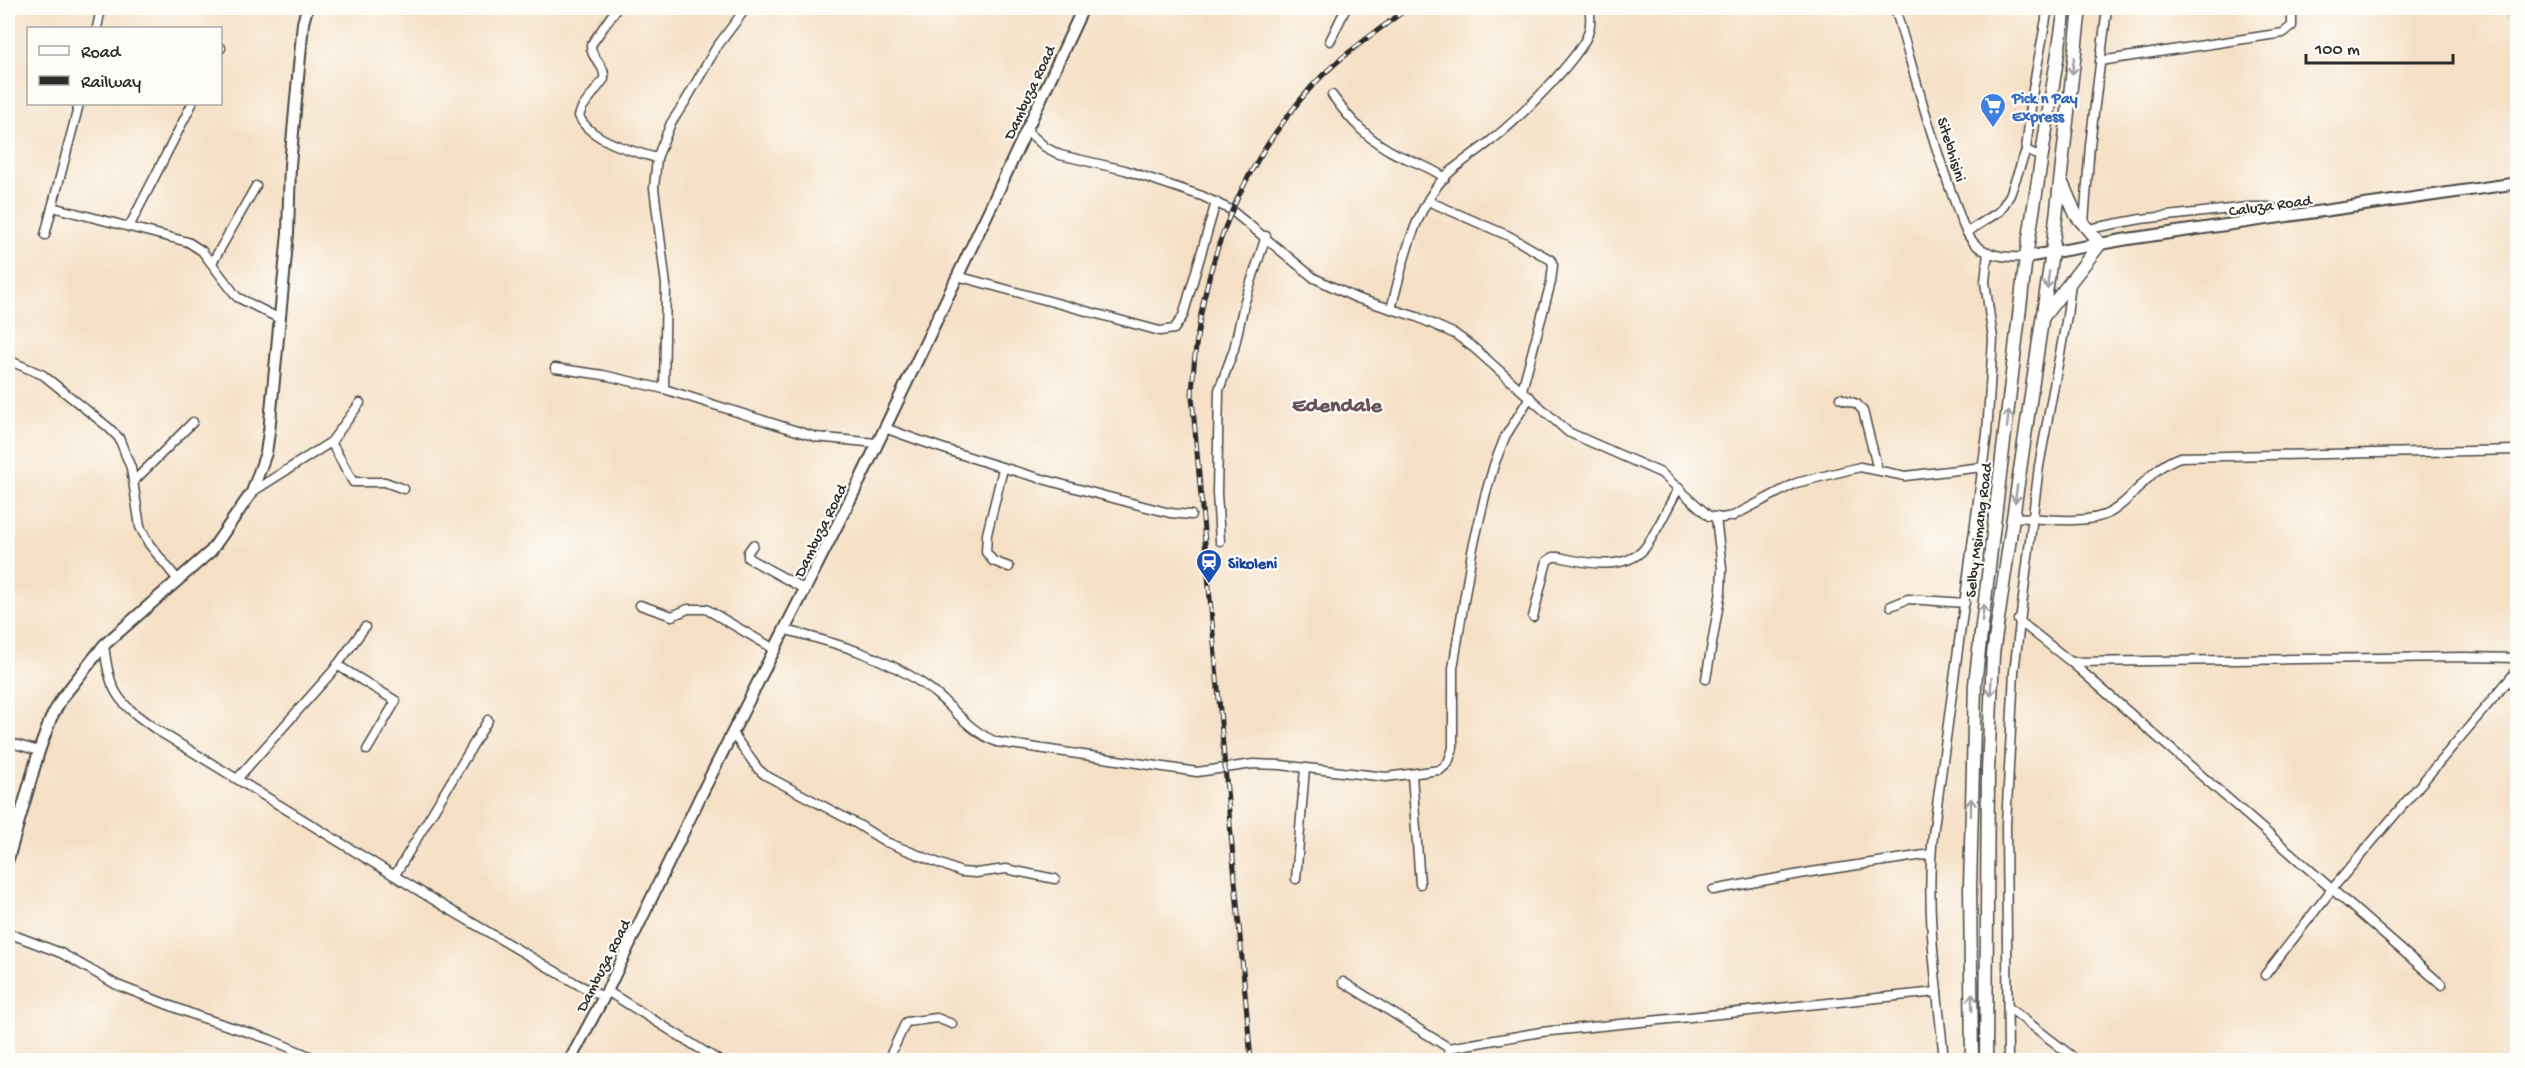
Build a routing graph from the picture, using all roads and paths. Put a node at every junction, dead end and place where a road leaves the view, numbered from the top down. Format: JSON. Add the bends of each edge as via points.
{"nodes":[{"id":1,"x":101,"y":8,"type":"edge"},
{"id":2,"x":307,"y":8,"type":"edge"},
{"id":3,"x":617,"y":8,"type":"edge"},
{"id":4,"x":746,"y":8,"type":"edge"},
{"id":5,"x":1083,"y":8,"type":"edge"},
{"id":6,"x":1346,"y":8,"type":"edge"},
{"id":7,"x":1589,"y":8,"type":"edge"},
{"id":8,"x":1895,"y":8,"type":"edge"},
{"id":9,"x":2048,"y":8,"type":"edge"},
{"id":10,"x":2065,"y":8,"type":"edge"},
{"id":11,"x":2080,"y":8,"type":"edge"},
{"id":12,"x":2107,"y":8,"type":"edge"},
{"id":13,"x":2292,"y":8,"type":"edge"},
{"id":14,"x":97,"y":27,"type":"edge"},
{"id":15,"x":1330,"y":41,"type":"dead end"},
{"id":16,"x":2100,"y":61,"type":"junction"},
{"id":17,"x":1332,"y":95,"type":"dead end"},
{"id":18,"x":79,"y":105,"type":"edge"},
{"id":19,"x":191,"y":105,"type":"edge"},
{"id":20,"x":1026,"y":130,"type":"junction"},
{"id":21,"x":2026,"y":150,"type":"junction"},
{"id":22,"x":2041,"y":157,"type":"junction"},
{"id":23,"x":657,"y":158,"type":"junction"},
{"id":24,"x":1445,"y":178,"type":"junction"},
{"id":25,"x":2060,"y":179,"type":"junction"},
{"id":26,"x":2517,"y":183,"type":"edge"},
{"id":27,"x":255,"y":186,"type":"dead end"},
{"id":28,"x":1428,"y":201,"type":"junction"},
{"id":29,"x":1216,"y":202,"type":"junction"},
{"id":30,"x":52,"y":207,"type":"junction"},
{"id":31,"x":2295,"y":215,"type":"junction"},
{"id":32,"x":2086,"y":226,"type":"junction"},
{"id":33,"x":129,"y":227,"type":"junction"},
{"id":34,"x":1967,"y":232,"type":"junction"},
{"id":35,"x":45,"y":235,"type":"dead end"},
{"id":36,"x":1266,"y":236,"type":"junction"},
{"id":37,"x":2100,"y":244,"type":"junction"},
{"id":38,"x":1988,"y":252,"type":"junction"},
{"id":39,"x":2052,"y":252,"type":"junction"},
{"id":40,"x":2026,"y":257,"type":"junction"},
{"id":41,"x":212,"y":263,"type":"junction"},
{"id":42,"x":957,"y":276,"type":"junction"},
{"id":43,"x":2071,"y":279,"type":"junction"},
{"id":44,"x":1391,"y":309,"type":"junction"},
{"id":45,"x":278,"y":318,"type":"junction"},
{"id":46,"x":2042,"y":319,"type":"junction"},
{"id":47,"x":8,"y":360,"type":"edge"},
{"id":48,"x":555,"y":368,"type":"dead end"},
{"id":49,"x":664,"y":389,"type":"junction"},
{"id":50,"x":1522,"y":390,"type":"junction"},
{"id":51,"x":1530,"y":397,"type":"junction"},
{"id":52,"x":1840,"y":399,"type":"dead end"},
{"id":53,"x":360,"y":403,"type":"dead end"},
{"id":54,"x":193,"y":422,"type":"dead end"},
{"id":55,"x":885,"y":428,"type":"junction"},
{"id":56,"x":330,"y":442,"type":"junction"},
{"id":57,"x":876,"y":443,"type":"junction"},
{"id":58,"x":2517,"y":450,"type":"edge"},
{"id":59,"x":1983,"y":467,"type":"junction"},
{"id":60,"x":1003,"y":469,"type":"junction"},
{"id":61,"x":1878,"y":470,"type":"junction"},
{"id":62,"x":134,"y":481,"type":"junction"},
{"id":63,"x":1678,"y":488,"type":"junction"},
{"id":64,"x":404,"y":489,"type":"dead end"},
{"id":65,"x":252,"y":492,"type":"junction"},
{"id":66,"x":1191,"y":515,"type":"dead end"},
{"id":67,"x":2013,"y":517,"type":"junction"},
{"id":68,"x":1716,"y":518,"type":"junction"},
{"id":69,"x":2032,"y":518,"type":"junction"},
{"id":70,"x":1220,"y":541,"type":"dead end"},
{"id":71,"x":753,"y":545,"type":"dead end"},
{"id":72,"x":1010,"y":567,"type":"dead end"},
{"id":73,"x":178,"y":580,"type":"junction"},
{"id":74,"x":806,"y":590,"type":"junction"},
{"id":75,"x":1965,"y":603,"type":"junction"},
{"id":76,"x":640,"y":605,"type":"dead end"},
{"id":77,"x":1891,"y":606,"type":"dead end"},
{"id":78,"x":1533,"y":617,"type":"dead end"},
{"id":79,"x":2018,"y":620,"type":"junction"},
{"id":80,"x":365,"y":627,"type":"dead end"},
{"id":81,"x":786,"y":630,"type":"junction"},
{"id":82,"x":104,"y":645,"type":"junction"},
{"id":83,"x":776,"y":650,"type":"junction"},
{"id":84,"x":2517,"y":658,"type":"edge"},
{"id":85,"x":2071,"y":662,"type":"junction"},
{"id":86,"x":337,"y":665,"type":"junction"},
{"id":87,"x":2517,"y":669,"type":"edge"},
{"id":88,"x":1706,"y":679,"type":"dead end"},
{"id":89,"x":488,"y":720,"type":"dead end"},
{"id":90,"x":733,"y":734,"type":"junction"},
{"id":91,"x":8,"y":742,"type":"edge"},
{"id":92,"x":367,"y":750,"type":"dead end"},
{"id":93,"x":39,"y":751,"type":"junction"},
{"id":94,"x":1305,"y":768,"type":"junction"},
{"id":95,"x":1412,"y":775,"type":"junction"},
{"id":96,"x":237,"y":779,"type":"junction"},
{"id":97,"x":1931,"y":854,"type":"junction"},
{"id":98,"x":8,"y":859,"type":"edge"},
{"id":99,"x":395,"y":875,"type":"junction"},
{"id":100,"x":1055,"y":879,"type":"dead end"},
{"id":101,"x":1296,"y":879,"type":"dead end"},
{"id":102,"x":1420,"y":884,"type":"dead end"},
{"id":103,"x":2333,"y":888,"type":"junction"},
{"id":104,"x":1713,"y":890,"type":"dead end"},
{"id":105,"x":8,"y":933,"type":"edge"},
{"id":106,"x":2265,"y":975,"type":"dead end"},
{"id":107,"x":1343,"y":982,"type":"dead end"},
{"id":108,"x":2442,"y":985,"type":"dead end"},
{"id":109,"x":1937,"y":992,"type":"junction"},
{"id":110,"x":606,"y":994,"type":"junction"},
{"id":111,"x":2008,"y":1007,"type":"junction"},
{"id":112,"x":952,"y":1024,"type":"dead end"},
{"id":113,"x":1449,"y":1048,"type":"junction"},
{"id":114,"x":320,"y":1060,"type":"edge"},
{"id":115,"x":570,"y":1060,"type":"edge"},
{"id":116,"x":718,"y":1060,"type":"edge"},
{"id":117,"x":888,"y":1060,"type":"edge"},
{"id":118,"x":1449,"y":1060,"type":"edge"},
{"id":119,"x":1944,"y":1060,"type":"edge"},
{"id":120,"x":1972,"y":1060,"type":"edge"},
{"id":121,"x":1986,"y":1060,"type":"edge"},
{"id":122,"x":2008,"y":1060,"type":"edge"},
{"id":123,"x":2077,"y":1060,"type":"edge"}],
"edges":[{"from":1,"to":14,"type":"street"},
{"from":2,"to":45,"type":"street"},
{"from":3,"to":23,"type":"street","via":[[591,45],[604,79],[579,116],[581,123],[599,136]]},
{"from":4,"to":23,"type":"street","via":[[670,123]]},
{"from":5,"to":20,"type":"street","name":"Dambuza Road"},
{"from":6,"to":15,"type":"street"},
{"from":7,"to":24,"type":"street","via":[[1587,36],[1565,66],[1518,119]]},
{"from":8,"to":34,"type":"street","name":"Sitebhisini","via":[[1944,172]]},
{"from":9,"to":21,"type":"street"},
{"from":10,"to":22,"type":"main road","name":"Selby Msimang Road"},
{"from":11,"to":25,"type":"main road","name":"Selby Msimang Road","one_way":true},
{"from":12,"to":16,"type":"street"},
{"from":13,"to":16,"type":"street","via":[[2292,26],[2283,33]]},
{"from":16,"to":32,"type":"street","via":[[2086,175]]},
{"from":17,"to":24,"type":"street","via":[[1364,134]]},
{"from":18,"to":30,"type":"street"},
{"from":19,"to":33,"type":"street"},
{"from":20,"to":29,"type":"street","via":[[1060,155],[1125,170]]},
{"from":20,"to":42,"type":"street","name":"Dambuza Road"},
{"from":21,"to":22,"type":"street"},
{"from":21,"to":34,"type":"street","via":[[2000,211]]},
{"from":22,"to":40,"type":"main road","name":"Selby Msimang Road"},
{"from":23,"to":49,"type":"street","via":[[654,188],[666,285]]},
{"from":24,"to":28,"type":"street"},
{"from":25,"to":32,"type":"main road","via":[[2068,200]]},
{"from":25,"to":39,"type":"main road","name":"Selby Msimang Road"},
{"from":26,"to":31,"type":"street","name":"Caluza Road"},
{"from":27,"to":41,"type":"street"},
{"from":28,"to":44,"type":"street","via":[[1413,232]]},
{"from":28,"to":50,"type":"street","via":[[1509,236],[1551,260],[1551,282]]},
{"from":29,"to":36,"type":"street"},
{"from":29,"to":42,"type":"street","via":[[1183,316],[1179,325],[1168,331],[1113,320]]},
{"from":30,"to":33,"type":"street"},
{"from":30,"to":35,"type":"street"},
{"from":31,"to":32,"type":"street","via":[[2269,207],[2248,207]]},
{"from":31,"to":37,"type":"street","name":"Caluza Road"},
{"from":32,"to":37,"type":"main road"},
{"from":33,"to":41,"type":"street","via":[[188,242]]},
{"from":34,"to":38,"type":"street","name":"Sitebhisini","via":[[1975,244]]},
{"from":36,"to":44,"type":"street","via":[[1314,278]]},
{"from":36,"to":70,"type":"street","via":[[1219,390]]},
{"from":37,"to":39,"type":"street","name":"Caluza Road"},
{"from":37,"to":43,"type":"main road"},
{"from":38,"to":40,"type":"street"},
{"from":38,"to":59,"type":"street","via":[[1985,282],[1993,339]]},
{"from":39,"to":40,"type":"street","name":"Caluza Road"},
{"from":39,"to":46,"type":"main road","name":"Selby Msimang Road","one_way":true},
{"from":120,"to":40,"type":"main road","name":"Selby Msimang Road","one_way":true,"via":[[1970,888],[1975,684]]},
{"from":41,"to":45,"type":"street","via":[[237,297]]},
{"from":42,"to":55,"type":"street","name":"Dambuza Road"},
{"from":43,"to":46,"type":"main road"},
{"from":43,"to":69,"type":"street"},
{"from":44,"to":50,"type":"street","via":[[1455,334]]},
{"from":45,"to":65,"type":"street","via":[[266,453]]},
{"from":46,"to":67,"type":"main road","name":"Selby Msimang Road","one_way":true},
{"from":47,"to":62,"type":"street","via":[[43,375],[108,427],[124,448]]},
{"from":48,"to":49,"type":"street"},
{"from":49,"to":57,"type":"street","via":[[803,434]]},
{"from":50,"to":51,"type":"street"},
{"from":51,"to":63,"type":"street","via":[[1568,432],[1661,473]]},
{"from":51,"to":95,"type":"street","via":[[1505,437],[1494,465],[1472,552],[1453,668],[1452,756],[1440,770]]},
{"from":52,"to":61,"type":"street","via":[[1857,404],[1863,411]]},
{"from":53,"to":56,"type":"street"},
{"from":54,"to":62,"type":"street"},
{"from":55,"to":57,"type":"street","name":"Dambuza Road"},
{"from":55,"to":60,"type":"street"},
{"from":56,"to":64,"type":"street","via":[[353,482],[385,482]]},
{"from":56,"to":65,"type":"street"},
{"from":57,"to":74,"type":"street","name":"Dambuza Road"},
{"from":58,"to":69,"type":"street","via":[[2180,458],[2164,463],[2101,517]]},
{"from":59,"to":61,"type":"street","via":[[1905,476]]},
{"from":59,"to":75,"type":"street"},
{"from":60,"to":66,"type":"street","via":[[1170,513]]},
{"from":60,"to":72,"type":"street","via":[[986,552],[993,561]]},
{"from":61,"to":68,"type":"street","via":[[1860,467],[1796,483],[1733,516]]},
{"from":62,"to":73,"type":"street","via":[[140,527]]},
{"from":63,"to":68,"type":"street"},
{"from":63,"to":78,"type":"street","via":[[1646,547],[1632,557],[1600,563],[1559,558],[1547,561]]},
{"from":65,"to":73,"type":"street","via":[[211,551]]},
{"from":67,"to":69,"type":"street"},
{"from":67,"to":121,"type":"main road","name":"Selby Msimang Road","one_way":true,"via":[[1991,682]]},
{"from":68,"to":88,"type":"street","via":[[1721,591]]},
{"from":69,"to":79,"type":"street"},
{"from":71,"to":74,"type":"street","via":[[748,558]]},
{"from":73,"to":82,"type":"street"},
{"from":74,"to":81,"type":"street","name":"Dambuza Road"},
{"from":75,"to":77,"type":"street","via":[[1908,599]]},
{"from":75,"to":97,"type":"street"},
{"from":76,"to":83,"type":"street","via":[[672,616],[698,607],[706,609]]},
{"from":79,"to":85,"type":"street"},
{"from":79,"to":111,"type":"street","via":[[2008,743]]},
{"from":80,"to":86,"type":"street"},
{"from":81,"to":83,"type":"street","name":"Dambuza Road"},
{"from":81,"to":94,"type":"street","via":[[837,643],[898,668],[934,692],[976,732],[998,742],[1186,771],[1253,764]]},
{"from":82,"to":93,"type":"street","via":[[62,698]]},
{"from":82,"to":96,"type":"street","via":[[109,676],[120,701],[157,730]]},
{"from":83,"to":90,"type":"street","name":"Dambuza Road"},
{"from":84,"to":85,"type":"street"},
{"from":85,"to":103,"type":"street"},
{"from":86,"to":92,"type":"street","via":[[396,701]]},
{"from":86,"to":96,"type":"street"},
{"from":87,"to":103,"type":"street"},
{"from":89,"to":99,"type":"street"},
{"from":90,"to":100,"type":"street","via":[[765,775],[886,842],[961,872],[1006,869]]},
{"from":90,"to":110,"type":"street","name":"Dambuza Road"},
{"from":91,"to":93,"type":"street"},
{"from":93,"to":98,"type":"street"},
{"from":94,"to":95,"type":"street","via":[[1386,777]]},
{"from":94,"to":101,"type":"street"},
{"from":95,"to":102,"type":"street"},
{"from":96,"to":99,"type":"street"},
{"from":97,"to":104,"type":"street"},
{"from":97,"to":109,"type":"street","via":[[1929,896]]},
{"from":99,"to":110,"type":"street","via":[[577,984]]},
{"from":103,"to":106,"type":"street"},
{"from":103,"to":108,"type":"street"},
{"from":105,"to":114,"type":"street","via":[[61,953],[117,985]]},
{"from":107,"to":113,"type":"street"},
{"from":109,"to":113,"type":"street","via":[[1541,1032]]},
{"from":109,"to":119,"type":"street"},
{"from":110,"to":115,"type":"street","name":"Dambuza Road"},
{"from":110,"to":116,"type":"street"},
{"from":111,"to":122,"type":"street"},
{"from":111,"to":123,"type":"street"},
{"from":112,"to":117,"type":"street","via":[[937,1018],[906,1022]]},
{"from":113,"to":118,"type":"street"}]}
